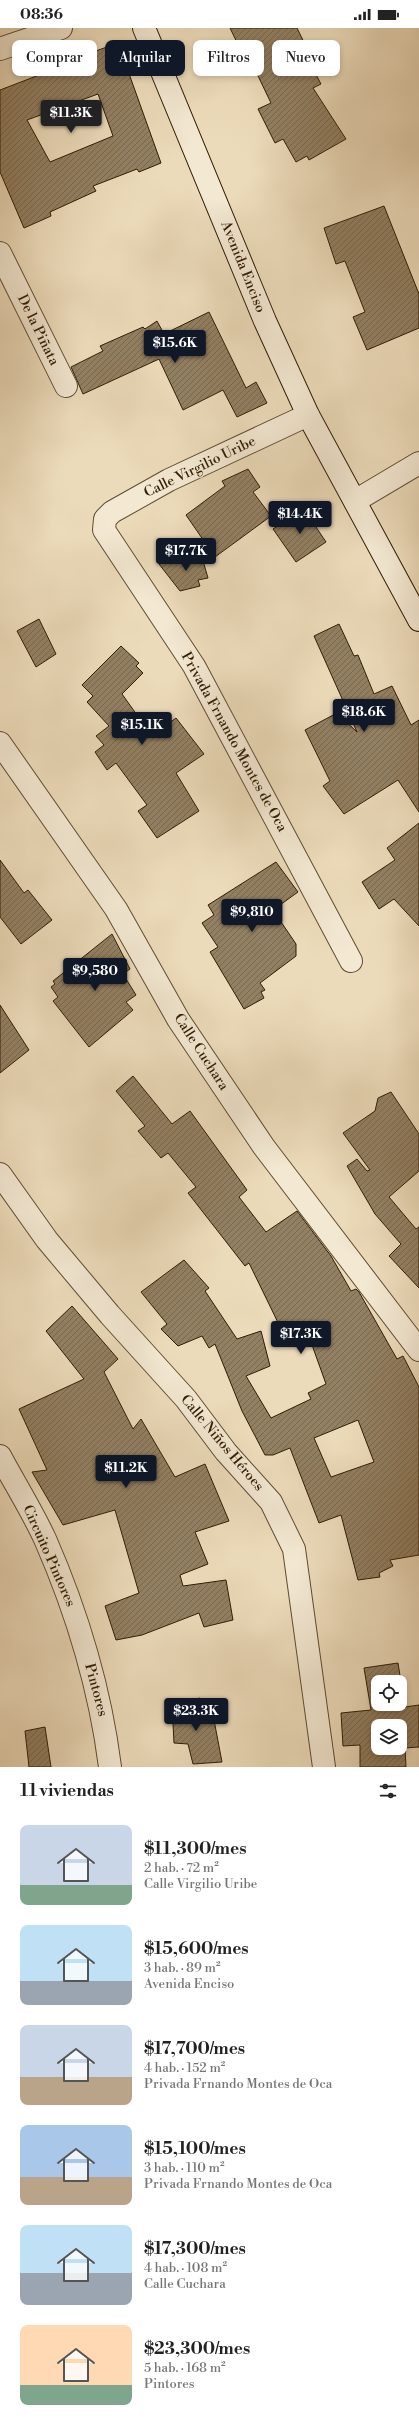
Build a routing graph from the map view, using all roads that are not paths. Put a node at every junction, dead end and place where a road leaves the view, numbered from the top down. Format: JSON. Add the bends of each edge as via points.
{"nodes":[{"id":1,"x":62,"y":28,"type":"edge"},
{"id":2,"x":144,"y":28,"type":"edge"},
{"id":3,"x":0,"y":49,"type":"edge"},
{"id":4,"x":0,"y":253,"type":"edge"},
{"id":5,"x":66,"y":386,"type":"dead end"},
{"id":6,"x":308,"y":415,"type":"junction"},
{"id":7,"x":419,"y":463,"type":"edge"},
{"id":8,"x":355,"y":501,"type":"junction"},
{"id":9,"x":104,"y":530,"type":"joint"},
{"id":10,"x":419,"y":620,"type":"edge"},
{"id":11,"x":0,"y":743,"type":"edge"},
{"id":12,"x":351,"y":961,"type":"dead end"},
{"id":13,"x":0,"y":1174,"type":"edge"},
{"id":14,"x":419,"y":1350,"type":"edge"},
{"id":15,"x":0,"y":1456,"type":"edge"},
{"id":16,"x":75,"y":1615,"type":"joint"},
{"id":17,"x":110,"y":1767,"type":"edge"},
{"id":18,"x":324,"y":1767,"type":"edge"}],
"edges":[{"from":1,"to":3,"type":"street"},
{"from":2,"to":6,"type":"street","name":"Avenida Enciso","via":[[265,321]]},
{"from":4,"to":5,"type":"street","name":"De la Piñata"},
{"from":6,"to":8,"type":"street","name":"Avenida Enciso"},
{"from":6,"to":9,"type":"street","name":"Calle Virgilio Uribe","via":[[169,480],[112,512],[105,519]]},
{"from":7,"to":8,"type":"street"},
{"from":8,"to":10,"type":"street","name":"Avenida Enciso"},
{"from":9,"to":12,"type":"street","name":"Privada Frnando Montes de Oca","via":[[194,666]]},
{"from":11,"to":14,"type":"street","name":"Calle Cuchara","via":[[116,909],[178,1019],[264,1147]]},
{"from":13,"to":18,"type":"street","name":"Calle Niños Héroes","via":[[47,1240],[186,1399],[226,1452],[271,1502],[294,1549]]},
{"from":15,"to":16,"type":"street","name":"Circuito Pintores","via":[[44,1538]]},
{"from":16,"to":17,"type":"street","name":"Pintores","via":[[104,1720]]}]}
